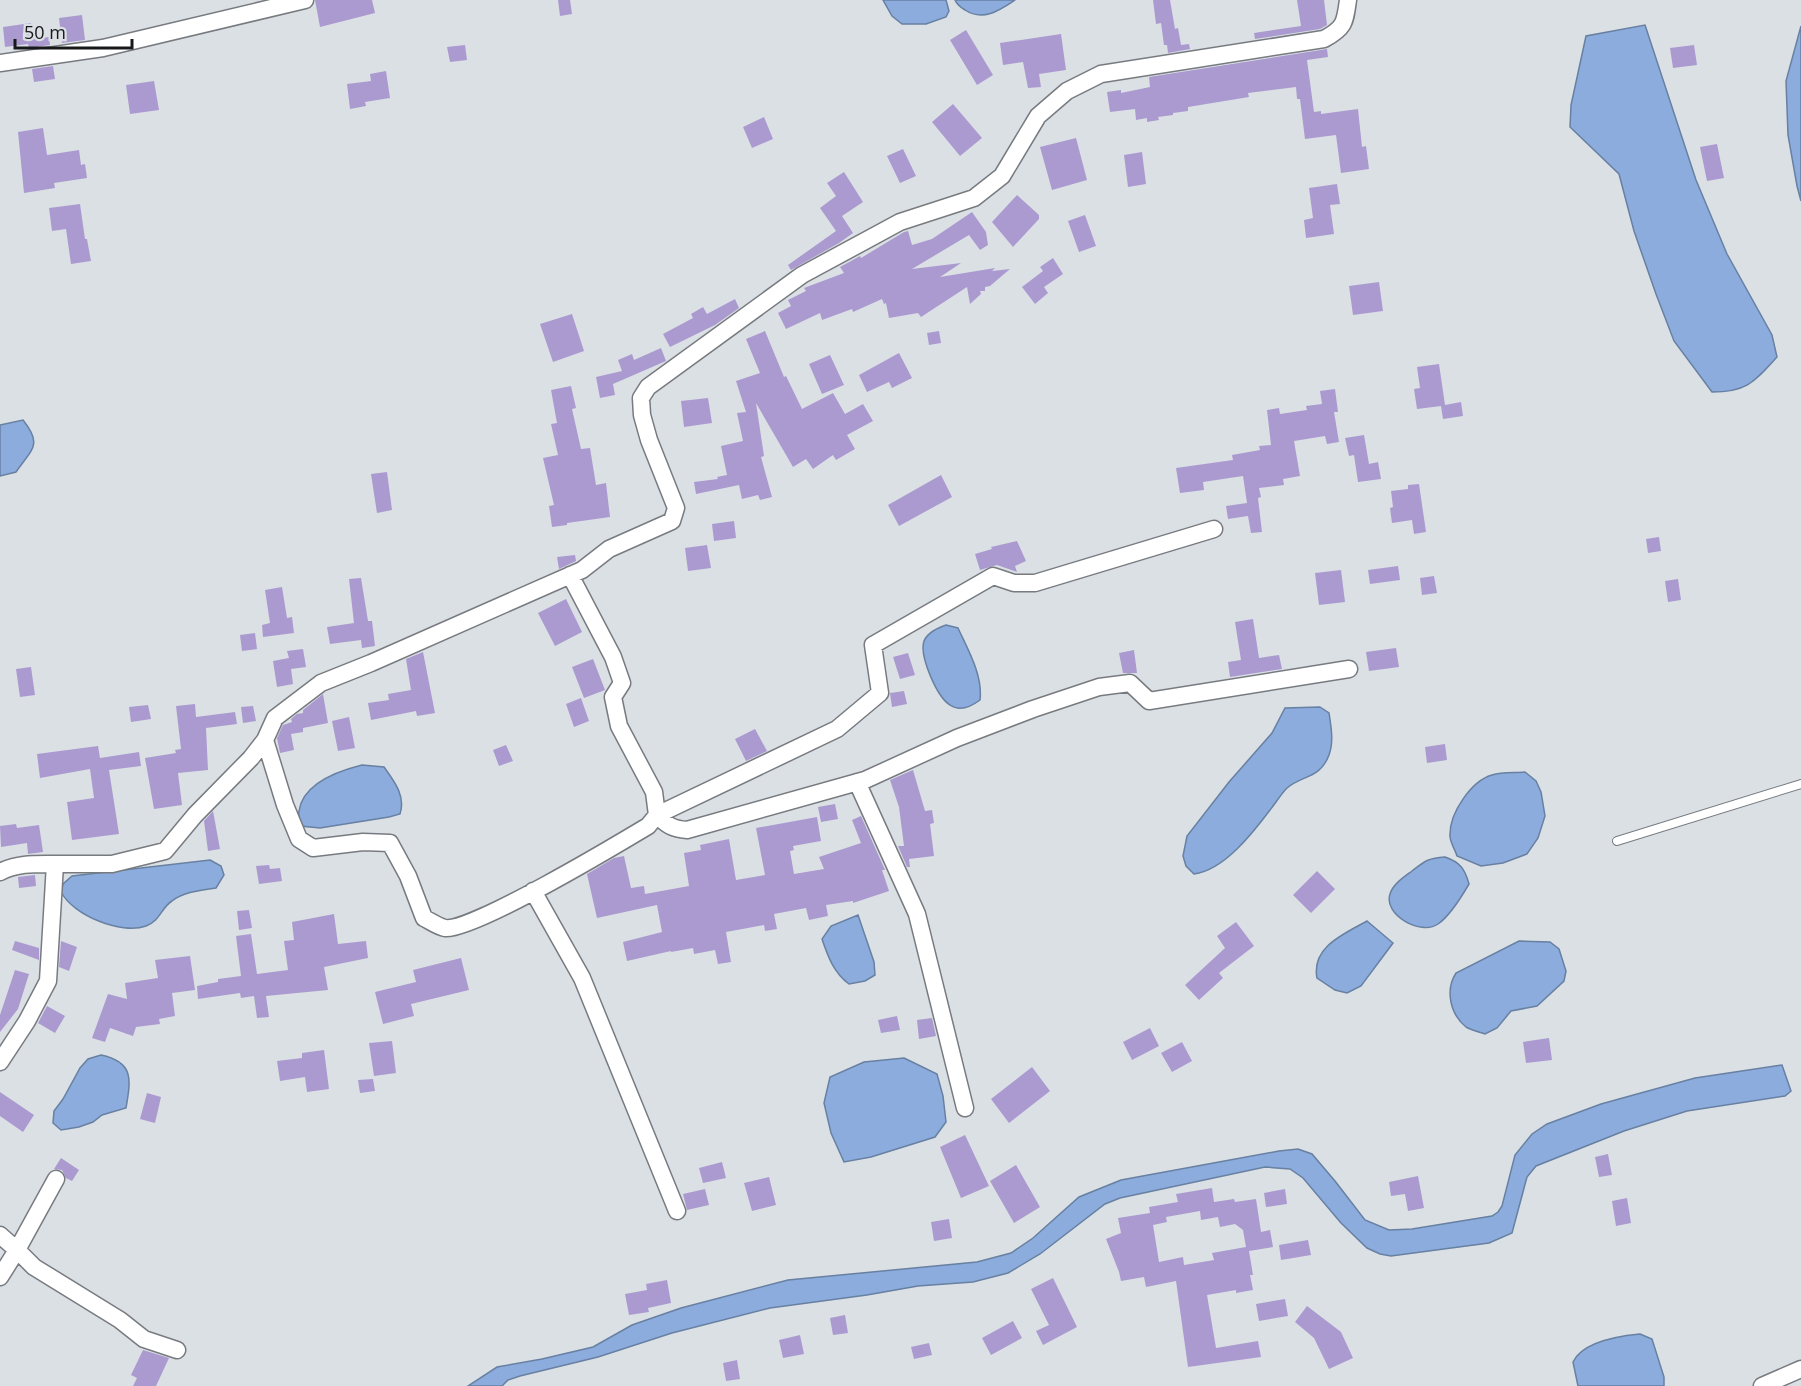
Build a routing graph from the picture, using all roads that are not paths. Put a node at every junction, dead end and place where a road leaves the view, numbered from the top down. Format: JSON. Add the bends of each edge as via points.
{"nodes":[{"id":1,"x":306,"y":0,"type":"edge"},
{"id":2,"x":1348,"y":0,"type":"edge"},
{"id":3,"x":0,"y":63,"type":"edge"},
{"id":4,"x":1214,"y":529,"type":"dead end"},
{"id":5,"x":570,"y":575,"type":"junction"},
{"id":6,"x":1349,"y":669,"type":"dead end"},
{"id":7,"x":266,"y":740,"type":"junction"},
{"id":8,"x":857,"y":782,"type":"junction"},
{"id":9,"x":1801,"y":784,"type":"edge"},
{"id":10,"x":657,"y":815,"type":"junction"},
{"id":11,"x":1617,"y":841,"type":"dead end"},
{"id":12,"x":55,"y":864,"type":"junction"},
{"id":13,"x":0,"y":872,"type":"edge"},
{"id":14,"x":533,"y":891,"type":"junction"},
{"id":15,"x":0,"y":1062,"type":"edge"},
{"id":16,"x":965,"y":1108,"type":"dead end"},
{"id":17,"x":56,"y":1179,"type":"dead end"},
{"id":18,"x":677,"y":1211,"type":"dead end"},
{"id":19,"x":0,"y":1235,"type":"edge"},
{"id":20,"x":17,"y":1250,"type":"junction"},
{"id":21,"x":0,"y":1277,"type":"edge"},
{"id":22,"x":177,"y":1350,"type":"dead end"},
{"id":23,"x":1801,"y":1369,"type":"edge"},
{"id":24,"x":1762,"y":1386,"type":"edge"}],
"edges":[{"from":1,"to":3,"type":"street","via":[[103,48]]},
{"from":2,"to":5,"type":"street","via":[[1339,31],[1324,39],[1101,74],[1067,91],[1038,116],[1002,176],[974,198],[900,222],[802,275],[648,387],[641,398],[642,415],[676,507],[672,521],[609,549]]},
{"from":4,"to":10,"type":"street","via":[[1035,583],[1014,583],[993,576],[873,645],[880,693],[837,729]]},
{"from":5,"to":7,"type":"street","via":[[321,683],[274,718]]},
{"from":5,"to":10,"type":"street","via":[[613,657],[622,683],[613,697],[619,726],[654,792]]},
{"from":6,"to":8,"type":"street","via":[[1149,701],[1130,683],[1099,687],[957,738]]},
{"from":7,"to":12,"type":"street","via":[[165,851],[112,864]]},
{"from":7,"to":14,"type":"street","via":[[299,839],[314,848],[390,843],[424,918],[446,928],[469,924]]},
{"from":8,"to":10,"type":"street","via":[[687,830],[674,829]]},
{"from":8,"to":16,"type":"street","via":[[918,914]]},
{"from":9,"to":11,"type":"lane"},
{"from":10,"to":14,"type":"street","via":[[648,826]]},
{"from":12,"to":13,"type":"street","via":[[27,864]]},
{"from":12,"to":15,"type":"street","via":[[48,981]]},
{"from":14,"to":18,"type":"street","via":[[582,978]]},
{"from":17,"to":20,"type":"street"},
{"from":19,"to":20,"type":"street"},
{"from":20,"to":21,"type":"street"},
{"from":20,"to":22,"type":"street","via":[[34,1267],[144,1339]]},
{"from":23,"to":24,"type":"street"}]}
